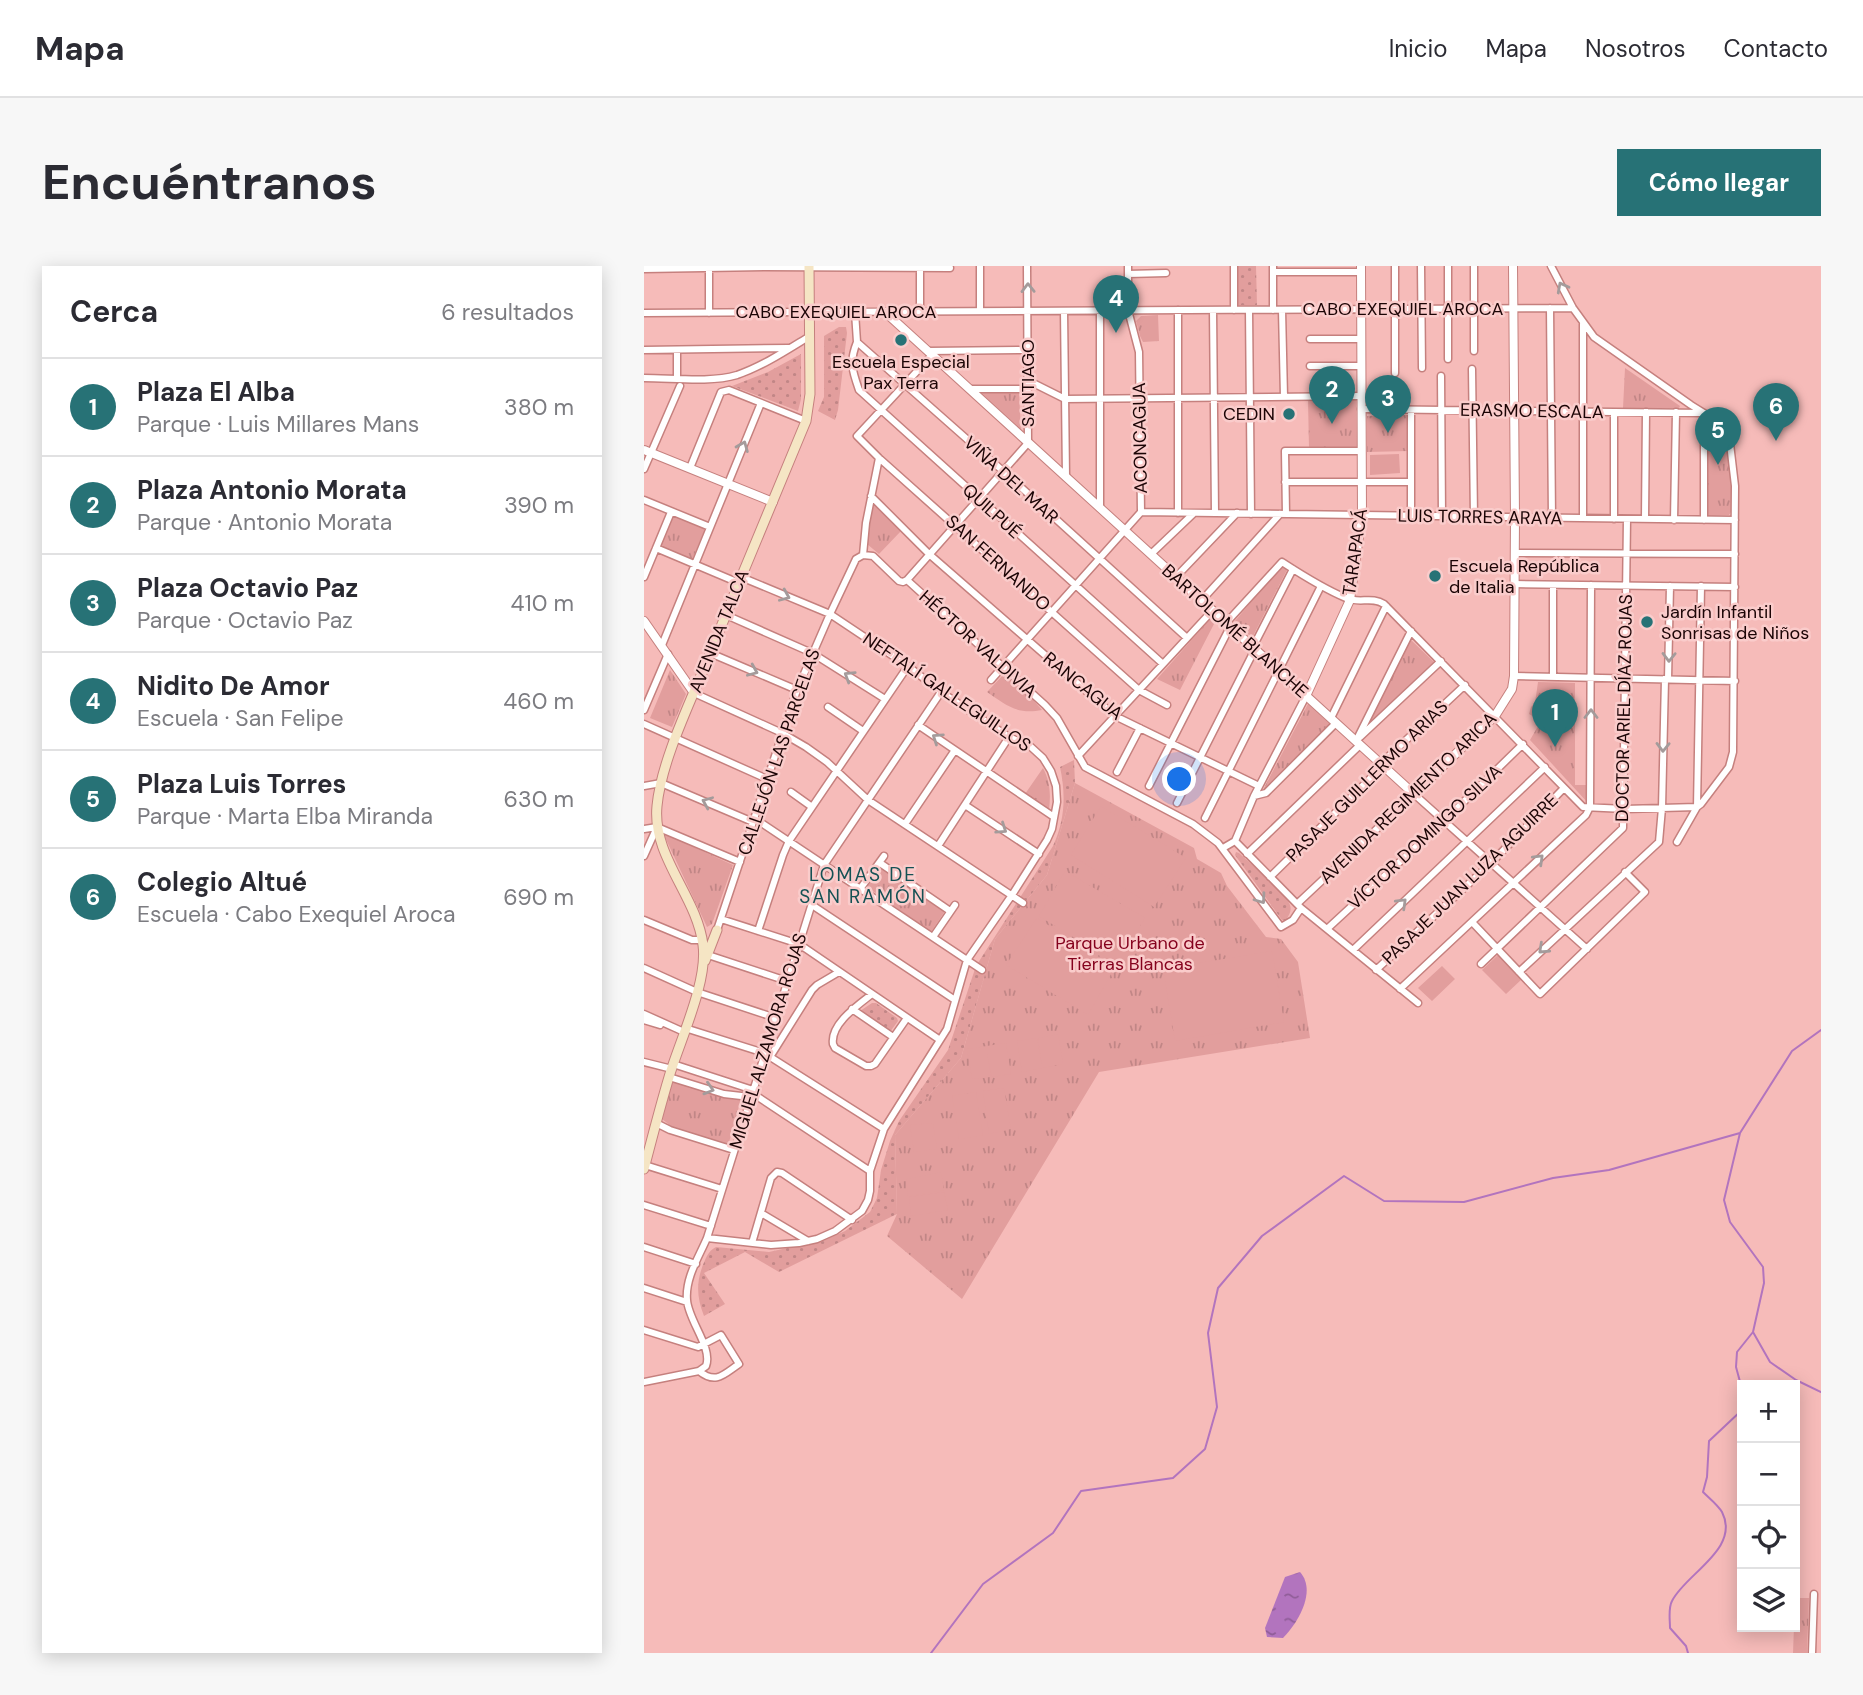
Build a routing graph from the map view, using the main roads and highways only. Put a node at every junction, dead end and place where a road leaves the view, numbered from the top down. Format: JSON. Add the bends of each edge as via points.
{"nodes":[{"id":1,"x":809,"y":266,"type":"edge"},
{"id":2,"x":702,"y":937,"type":"junction"},
{"id":3,"x":706,"y":959,"type":"junction"},
{"id":4,"x":645,"y":1167,"type":"edge"}],
"edges":[{"from":1,"to":2,"type":"main road","name":"AVENIDA TALCA","via":[[806,421],[676,738],[657,805],[663,849]]},
{"from":2,"to":3,"type":"main road","name":"AVENIDA TALCA"},
{"from":2,"to":3,"type":"main road","via":[[711,937],[717,930]]},
{"from":3,"to":4,"type":"main road","name":"AVENIDA TALCA"}]}
